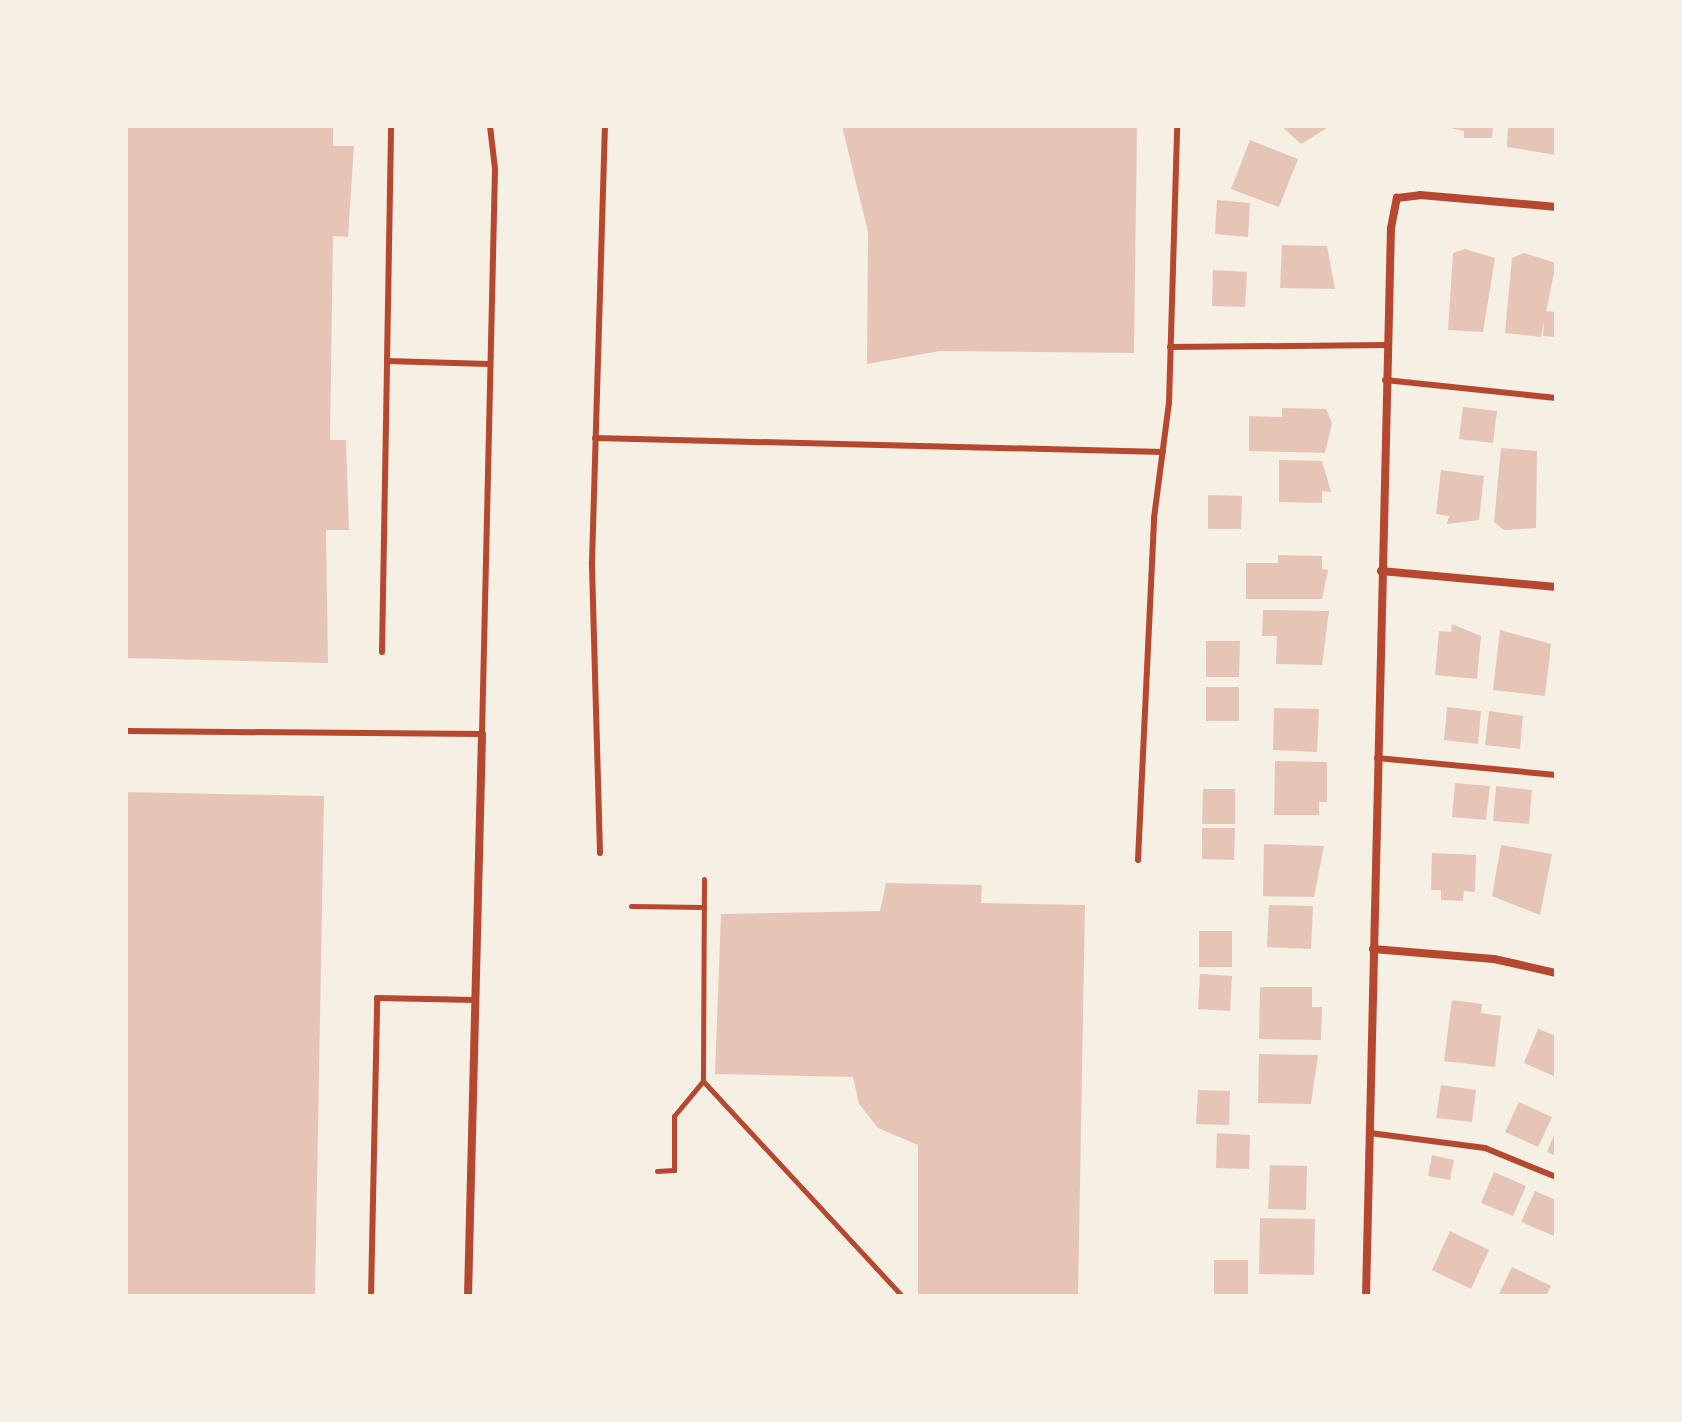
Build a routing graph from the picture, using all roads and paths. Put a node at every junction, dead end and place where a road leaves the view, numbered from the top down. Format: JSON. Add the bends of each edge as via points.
{"nodes":[{"id":1,"x":391,"y":126,"type":"edge"},
{"id":2,"x":490,"y":126,"type":"edge"},
{"id":3,"x":605,"y":126,"type":"edge"},
{"id":4,"x":1177,"y":126,"type":"edge"},
{"id":5,"x":1556,"y":207,"type":"edge"},
{"id":6,"x":1386,"y":345,"type":"junction"},
{"id":7,"x":1170,"y":347,"type":"junction"},
{"id":8,"x":387,"y":361,"type":"junction"},
{"id":9,"x":488,"y":364,"type":"junction"},
{"id":10,"x":1385,"y":380,"type":"junction"},
{"id":11,"x":1556,"y":398,"type":"edge"},
{"id":12,"x":595,"y":438,"type":"junction"},
{"id":13,"x":1163,"y":452,"type":"junction"},
{"id":14,"x":1381,"y":571,"type":"junction"},
{"id":15,"x":1556,"y":587,"type":"edge"},
{"id":16,"x":382,"y":652,"type":"dead end"},
{"id":17,"x":126,"y":731,"type":"edge"},
{"id":18,"x":482,"y":734,"type":"junction"},
{"id":19,"x":1377,"y":758,"type":"junction"},
{"id":20,"x":1556,"y":775,"type":"edge"},
{"id":21,"x":600,"y":853,"type":"dead end"},
{"id":22,"x":1138,"y":860,"type":"dead end"},
{"id":23,"x":704,"y":879,"type":"dead end"},
{"id":24,"x":631,"y":906,"type":"dead end"},
{"id":25,"x":704,"y":907,"type":"junction"},
{"id":26,"x":1373,"y":949,"type":"junction"},
{"id":27,"x":1556,"y":973,"type":"edge"},
{"id":28,"x":475,"y":1000,"type":"junction"},
{"id":29,"x":703,"y":1081,"type":"junction"},
{"id":30,"x":1370,"y":1133,"type":"junction"},
{"id":31,"x":657,"y":1171,"type":"dead end"},
{"id":32,"x":1556,"y":1177,"type":"edge"},
{"id":33,"x":371,"y":1296,"type":"edge"},
{"id":34,"x":468,"y":1296,"type":"edge"},
{"id":35,"x":902,"y":1296,"type":"edge"},
{"id":36,"x":1366,"y":1296,"type":"edge"}],
"edges":[{"from":1,"to":8,"type":"lane"},
{"from":2,"to":9,"type":"lane"},
{"from":3,"to":12,"type":"lane"},
{"from":4,"to":7,"type":"lane"},
{"from":5,"to":6,"type":"street","via":[[1442,195],[1397,198]]},
{"from":6,"to":7,"type":"lane"},
{"from":6,"to":10,"type":"street"},
{"from":7,"to":13,"type":"lane"},
{"from":8,"to":9,"type":"lane"},
{"from":8,"to":16,"type":"lane"},
{"from":9,"to":18,"type":"lane"},
{"from":10,"to":11,"type":"lane"},
{"from":10,"to":14,"type":"street"},
{"from":12,"to":13,"type":"lane"},
{"from":12,"to":21,"type":"lane"},
{"from":13,"to":22,"type":"lane"},
{"from":14,"to":15,"type":"street"},
{"from":14,"to":19,"type":"street"},
{"from":17,"to":18,"type":"lane"},
{"from":18,"to":28,"type":"street"},
{"from":19,"to":20,"type":"lane"},
{"from":19,"to":26,"type":"street"},
{"from":23,"to":25,"type":"path"},
{"from":24,"to":25,"type":"path"},
{"from":25,"to":29,"type":"path"},
{"from":26,"to":27,"type":"street","via":[[1494,959]]},
{"from":26,"to":30,"type":"street"},
{"from":28,"to":33,"type":"lane","via":[[377,998]]},
{"from":28,"to":34,"type":"street"},
{"from":29,"to":31,"type":"path","via":[[674,1116],[674,1170]]},
{"from":29,"to":35,"type":"path"},
{"from":30,"to":32,"type":"lane","via":[[1485,1148]]},
{"from":30,"to":36,"type":"street"}]}
